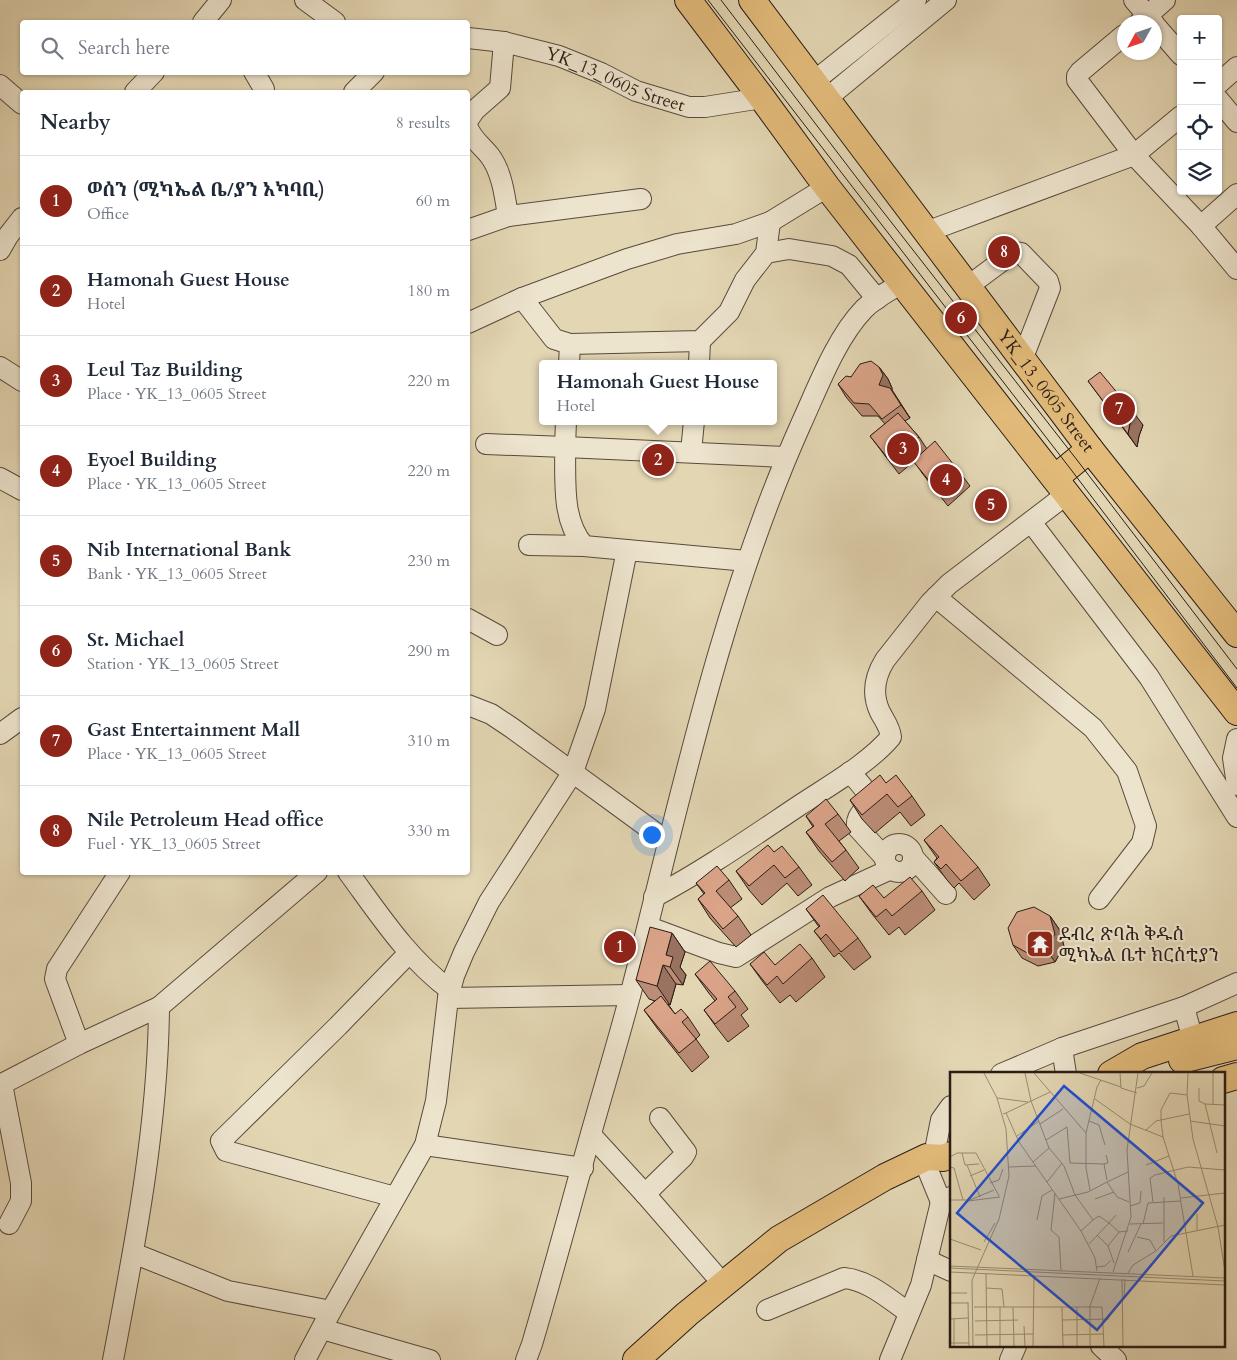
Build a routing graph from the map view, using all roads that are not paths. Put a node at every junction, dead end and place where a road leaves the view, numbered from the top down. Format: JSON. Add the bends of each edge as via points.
{"nodes":[{"id":1,"x":221,"y":0,"type":"edge"},
{"id":2,"x":305,"y":0,"type":"edge"},
{"id":3,"x":688,"y":0,"type":"edge"},
{"id":4,"x":752,"y":0,"type":"edge"},
{"id":5,"x":916,"y":0,"type":"edge"},
{"id":6,"x":946,"y":0,"type":"edge"},
{"id":7,"x":1134,"y":0,"type":"edge"},
{"id":8,"x":1165,"y":0,"type":"edge"},
{"id":9,"x":1145,"y":15,"type":"edge"},
{"id":10,"x":1154,"y":15,"type":"edge"},
{"id":11,"x":205,"y":20,"type":"edge"},
{"id":12,"x":331,"y":20,"type":"edge"},
{"id":13,"x":1162,"y":35,"type":"edge"},
{"id":14,"x":470,"y":38,"type":"edge"},
{"id":15,"x":1117,"y":41,"type":"edge"},
{"id":16,"x":504,"y":42,"type":"junction"},
{"id":17,"x":1177,"y":51,"type":"edge"},
{"id":18,"x":1237,"y":68,"type":"edge"},
{"id":19,"x":151,"y":75,"type":"edge"},
{"id":20,"x":256,"y":75,"type":"edge"},
{"id":21,"x":371,"y":75,"type":"edge"},
{"id":22,"x":1222,"y":81,"type":"edge"},
{"id":23,"x":0,"y":85,"type":"edge"},
{"id":24,"x":137,"y":90,"type":"edge"},
{"id":25,"x":264,"y":90,"type":"edge"},
{"id":26,"x":356,"y":90,"type":"edge"},
{"id":27,"x":820,"y":91,"type":"junction"},
{"id":28,"x":762,"y":98,"type":"junction"},
{"id":29,"x":20,"y":102,"type":"edge"},
{"id":30,"x":1222,"y":104,"type":"edge"},
{"id":31,"x":470,"y":117,"type":"edge"},
{"id":32,"x":1177,"y":119,"type":"edge"},
{"id":33,"x":1237,"y":122,"type":"edge"},
{"id":34,"x":470,"y":134,"type":"edge"},
{"id":35,"x":1134,"y":155,"type":"junction"},
{"id":36,"x":827,"y":187,"type":"junction"},
{"id":37,"x":1237,"y":194,"type":"edge"},
{"id":38,"x":641,"y":200,"type":"dead end"},
{"id":39,"x":508,"y":216,"type":"junction"},
{"id":40,"x":20,"y":222,"type":"edge"},
{"id":41,"x":770,"y":222,"type":"junction"},
{"id":42,"x":1201,"y":226,"type":"junction"},
{"id":43,"x":470,"y":229,"type":"edge"},
{"id":44,"x":926,"y":232,"type":"junction"},
{"id":45,"x":10,"y":243,"type":"edge"},
{"id":46,"x":766,"y":253,"type":"junction"},
{"id":47,"x":1237,"y":269,"type":"edge"},
{"id":48,"x":902,"y":283,"type":"junction"},
{"id":49,"x":967,"y":287,"type":"junction"},
{"id":50,"x":522,"y":298,"type":"junction"},
{"id":51,"x":877,"y":298,"type":"junction"},
{"id":52,"x":470,"y":319,"type":"edge"},
{"id":53,"x":700,"y":342,"type":"junction"},
{"id":54,"x":570,"y":344,"type":"junction"},
{"id":55,"x":569,"y":360,"type":"edge"},
{"id":56,"x":699,"y":360,"type":"edge"},
{"id":57,"x":1022,"y":360,"type":"junction"},
{"id":58,"x":0,"y":368,"type":"edge"},
{"id":59,"x":20,"y":380,"type":"edge"},
{"id":60,"x":566,"y":425,"type":"edge"},
{"id":61,"x":694,"y":425,"type":"edge"},
{"id":62,"x":486,"y":444,"type":"dead end"},
{"id":63,"x":565,"y":447,"type":"junction"},
{"id":64,"x":1090,"y":449,"type":"junction"},
{"id":65,"x":691,"y":452,"type":"junction"},
{"id":66,"x":786,"y":457,"type":"junction"},
{"id":67,"x":1061,"y":486,"type":"junction"},
{"id":68,"x":1031,"y":522,"type":"junction"},
{"id":69,"x":529,"y":545,"type":"dead end"},
{"id":70,"x":584,"y":546,"type":"junction"},
{"id":71,"x":627,"y":550,"type":"junction"},
{"id":72,"x":747,"y":561,"type":"junction"},
{"id":73,"x":936,"y":597,"type":"junction"},
{"id":74,"x":470,"y":620,"type":"edge"},
{"id":75,"x":1233,"y":622,"type":"edge"},
{"id":76,"x":497,"y":635,"type":"dead end"},
{"id":77,"x":470,"y":708,"type":"edge"},
{"id":78,"x":1237,"y":712,"type":"edge"},
{"id":79,"x":20,"y":719,"type":"edge"},
{"id":80,"x":0,"y":734,"type":"edge"},
{"id":81,"x":1237,"y":739,"type":"edge"},
{"id":82,"x":573,"y":772,"type":"junction"},
{"id":83,"x":850,"y":772,"type":"junction"},
{"id":84,"x":1237,"y":785,"type":"edge"},
{"id":85,"x":1237,"y":818,"type":"edge"},
{"id":86,"x":668,"y":842,"type":"junction"},
{"id":87,"x":888,"y":863,"type":"junction"},
{"id":88,"x":118,"y":875,"type":"edge"},
{"id":89,"x":313,"y":875,"type":"edge"},
{"id":90,"x":350,"y":875,"type":"edge"},
{"id":91,"x":946,"y":894,"type":"dead end"},
{"id":92,"x":654,"y":897,"type":"junction"},
{"id":93,"x":1099,"y":899,"type":"dead end"},
{"id":94,"x":647,"y":926,"type":"junction"},
{"id":95,"x":409,"y":953,"type":"junction"},
{"id":96,"x":1237,"y":983,"type":"edge"},
{"id":97,"x":449,"y":994,"type":"junction"},
{"id":98,"x":630,"y":995,"type":"junction"},
{"id":99,"x":159,"y":1007,"type":"junction"},
{"id":100,"x":1184,"y":1007,"type":"junction"},
{"id":101,"x":1237,"y":1025,"type":"edge"},
{"id":102,"x":1193,"y":1040,"type":"junction"},
{"id":103,"x":78,"y":1044,"type":"junction"},
{"id":104,"x":1237,"y":1046,"type":"edge"},
{"id":105,"x":1062,"y":1048,"type":"junction"},
{"id":106,"x":1237,"y":1063,"type":"edge"},
{"id":107,"x":1006,"y":1072,"type":"edge"},
{"id":108,"x":1066,"y":1072,"type":"edge"},
{"id":109,"x":1114,"y":1072,"type":"edge"},
{"id":110,"x":1140,"y":1072,"type":"edge"},
{"id":111,"x":1205,"y":1072,"type":"edge"},
{"id":112,"x":1237,"y":1076,"type":"edge"},
{"id":113,"x":1224,"y":1080,"type":"edge"},
{"id":114,"x":1,"y":1084,"type":"edge"},
{"id":115,"x":950,"y":1107,"type":"edge"},
{"id":116,"x":660,"y":1118,"type":"dead end"},
{"id":117,"x":591,"y":1135,"type":"junction"},
{"id":118,"x":425,"y":1145,"type":"junction"},
{"id":119,"x":938,"y":1151,"type":"edge"},
{"id":120,"x":583,"y":1168,"type":"junction"},
{"id":121,"x":645,"y":1194,"type":"junction"},
{"id":122,"x":395,"y":1197,"type":"junction"},
{"id":123,"x":946,"y":1199,"type":"edge"},
{"id":124,"x":9,"y":1224,"type":"dead end"},
{"id":125,"x":133,"y":1253,"type":"junction"},
{"id":126,"x":927,"y":1260,"type":"junction"},
{"id":127,"x":950,"y":1271,"type":"edge"},
{"id":128,"x":723,"y":1284,"type":"junction"},
{"id":129,"x":768,"y":1310,"type":"dead end"},
{"id":130,"x":331,"y":1311,"type":"junction"},
{"id":131,"x":909,"y":1313,"type":"junction"},
{"id":132,"x":322,"y":1329,"type":"junction"},
{"id":133,"x":1015,"y":1348,"type":"edge"},
{"id":134,"x":1103,"y":1348,"type":"edge"},
{"id":135,"x":1117,"y":1348,"type":"edge"},
{"id":136,"x":113,"y":1360,"type":"edge"},
{"id":137,"x":305,"y":1360,"type":"edge"},
{"id":138,"x":430,"y":1360,"type":"edge"},
{"id":139,"x":526,"y":1360,"type":"edge"},
{"id":140,"x":636,"y":1360,"type":"edge"},
{"id":141,"x":890,"y":1360,"type":"edge"},
{"id":142,"x":1010,"y":1360,"type":"edge"},
{"id":143,"x":1116,"y":1360,"type":"edge"},
{"id":144,"x":1121,"y":1360,"type":"edge"}],
"edges":[{"from":1,"to":11,"type":"street"},
{"from":2,"to":12,"type":"street"},
{"from":3,"to":28,"type":"main road"},
{"from":4,"to":27,"type":"main road","name":"YK_13_0605 Street"},
{"from":5,"to":27,"type":"street"},
{"from":6,"to":27,"type":"street"},
{"from":7,"to":9,"type":"street"},
{"from":8,"to":10,"type":"street"},
{"from":13,"to":17,"type":"street"},
{"from":14,"to":16,"type":"street","name":"YK_13_0605 Street"},
{"from":15,"to":35,"type":"street","via":[[1080,72],[1077,80]]},
{"from":16,"to":28,"type":"street","name":"YK_13_0605 Street","via":[[560,56],[636,91],[689,107]]},
{"from":16,"to":31,"type":"street","via":[[500,88]]},
{"from":18,"to":22,"type":"street"},
{"from":19,"to":24,"type":"street"},
{"from":20,"to":25,"type":"street"},
{"from":21,"to":26,"type":"street"},
{"from":23,"to":29,"type":"street"},
{"from":27,"to":44,"type":"main road","name":"YK_13_0605 Street"},
{"from":28,"to":36,"type":"main road"},
{"from":30,"to":33,"type":"street"},
{"from":32,"to":35,"type":"street"},
{"from":34,"to":39,"type":"street","via":[[496,167]]},
{"from":35,"to":42,"type":"street"},
{"from":35,"to":44,"type":"street"},
{"from":36,"to":41,"type":"street"},
{"from":36,"to":48,"type":"main road"},
{"from":37,"to":42,"type":"street"},
{"from":38,"to":39,"type":"street"},
{"from":39,"to":43,"type":"street"},
{"from":40,"to":45,"type":"street"},
{"from":41,"to":46,"type":"street"},
{"from":41,"to":50,"type":"street","via":[[736,234],[677,244],[626,259]]},
{"from":42,"to":47,"type":"street"},
{"from":44,"to":49,"type":"main road","name":"YK_13_0605 Street"},
{"from":46,"to":51,"type":"street","via":[[789,249],[832,256],[849,266]]},
{"from":46,"to":53,"type":"street","via":[[745,280],[729,312]]},
{"from":48,"to":51,"type":"street"},
{"from":48,"to":67,"type":"main road"},
{"from":49,"to":57,"type":"main road","name":"YK_13_0605 Street"},
{"from":49,"to":57,"type":"street","via":[[1014,252],[1021,253],[1048,281],[1047,299]]},
{"from":50,"to":52,"type":"street"},
{"from":50,"to":54,"type":"street","via":[[554,339]]},
{"from":51,"to":66,"type":"street","via":[[864,309],[832,355]]},
{"from":53,"to":54,"type":"street"},
{"from":53,"to":56,"type":"street"},
{"from":54,"to":55,"type":"street"},
{"from":57,"to":64,"type":"main road","name":"YK_13_0605 Street"},
{"from":58,"to":59,"type":"street"},
{"from":60,"to":63,"type":"street"},
{"from":61,"to":65,"type":"street"},
{"from":62,"to":63,"type":"street"},
{"from":63,"to":65,"type":"street"},
{"from":63,"to":70,"type":"street","via":[[567,509],[575,536]]},
{"from":64,"to":67,"type":"main road"},
{"from":64,"to":75,"type":"main road","name":"YK_13_0605 Street"},
{"from":65,"to":66,"type":"street"},
{"from":66,"to":72,"type":"street"},
{"from":67,"to":68,"type":"street"},
{"from":67,"to":78,"type":"main road"},
{"from":68,"to":73,"type":"street"},
{"from":68,"to":85,"type":"street","via":[[1149,677]]},
{"from":69,"to":70,"type":"street"},
{"from":70,"to":71,"type":"street"},
{"from":71,"to":72,"type":"street"},
{"from":71,"to":82,"type":"street","via":[[595,709]]},
{"from":72,"to":86,"type":"street"},
{"from":73,"to":83,"type":"street","via":[[879,670],[874,689],[891,737]]},
{"from":73,"to":93,"type":"street","via":[[1093,728],[1127,771],[1146,826],[1142,843]]},
{"from":74,"to":76,"type":"street"},
{"from":77,"to":82,"type":"street","via":[[491,714]]},
{"from":79,"to":80,"type":"street"},
{"from":81,"to":84,"type":"street","via":[[1233,758]]},
{"from":82,"to":86,"type":"street"},
{"from":82,"to":97,"type":"street","via":[[489,902],[464,952]]},
{"from":83,"to":87,"type":"street","via":[[868,798],[858,816],[857,827]]},
{"from":83,"to":92,"type":"street","via":[[693,877]]},
{"from":86,"to":92,"type":"street"},
{"from":87,"to":91,"type":"street","via":[[896,872],[902,871],[912,864],[913,857]]},
{"from":87,"to":94,"type":"street","via":[[736,956],[719,953]]},
{"from":88,"to":103,"type":"street","via":[[57,969],[55,979]]},
{"from":89,"to":99,"type":"street"},
{"from":90,"to":95,"type":"street"},
{"from":92,"to":94,"type":"street"},
{"from":94,"to":98,"type":"street"},
{"from":95,"to":97,"type":"street"},
{"from":95,"to":122,"type":"street","via":[[221,1141],[226,1152]]},
{"from":96,"to":100,"type":"street"},
{"from":97,"to":98,"type":"street"},
{"from":97,"to":118,"type":"street","via":[[436,1101]]},
{"from":98,"to":117,"type":"street"},
{"from":99,"to":103,"type":"street"},
{"from":99,"to":125,"type":"street","via":[[155,1096]]},
{"from":100,"to":102,"type":"street"},
{"from":100,"to":105,"type":"street"},
{"from":101,"to":102,"type":"main road"},
{"from":102,"to":109,"type":"main road","via":[[1142,1056]]},
{"from":103,"to":114,"type":"street"},
{"from":104,"to":110,"type":"main road"},
{"from":105,"to":107,"type":"street"},
{"from":105,"to":108,"type":"street"},
{"from":106,"to":111,"type":"main road"},
{"from":112,"to":113,"type":"main road"},
{"from":114,"to":124,"type":"street","via":[[21,1184],[20,1201]]},
{"from":115,"to":119,"type":"street","via":[[941,1120]]},
{"from":116,"to":121,"type":"street","via":[[686,1152]]},
{"from":117,"to":120,"type":"street"},
{"from":117,"to":121,"type":"street"},
{"from":118,"to":120,"type":"street"},
{"from":118,"to":122,"type":"street"},
{"from":119,"to":123,"type":"street"},
{"from":119,"to":128,"type":"main road","via":[[885,1177],[779,1239]]},
{"from":120,"to":139,"type":"street"},
{"from":121,"to":128,"type":"street"},
{"from":122,"to":130,"type":"street"},
{"from":123,"to":126,"type":"street"},
{"from":125,"to":130,"type":"street","via":[[228,1291]]},
{"from":125,"to":136,"type":"street"},
{"from":126,"to":127,"type":"street"},
{"from":126,"to":131,"type":"street"},
{"from":128,"to":140,"type":"main road"},
{"from":129,"to":131,"type":"street","via":[[844,1278],[855,1279],[872,1288]]},
{"from":130,"to":132,"type":"street"},
{"from":131,"to":141,"type":"street"},
{"from":132,"to":137,"type":"street"},
{"from":132,"to":138,"type":"street"},
{"from":133,"to":142,"type":"street"},
{"from":134,"to":143,"type":"street"},
{"from":135,"to":144,"type":"street"}]}
